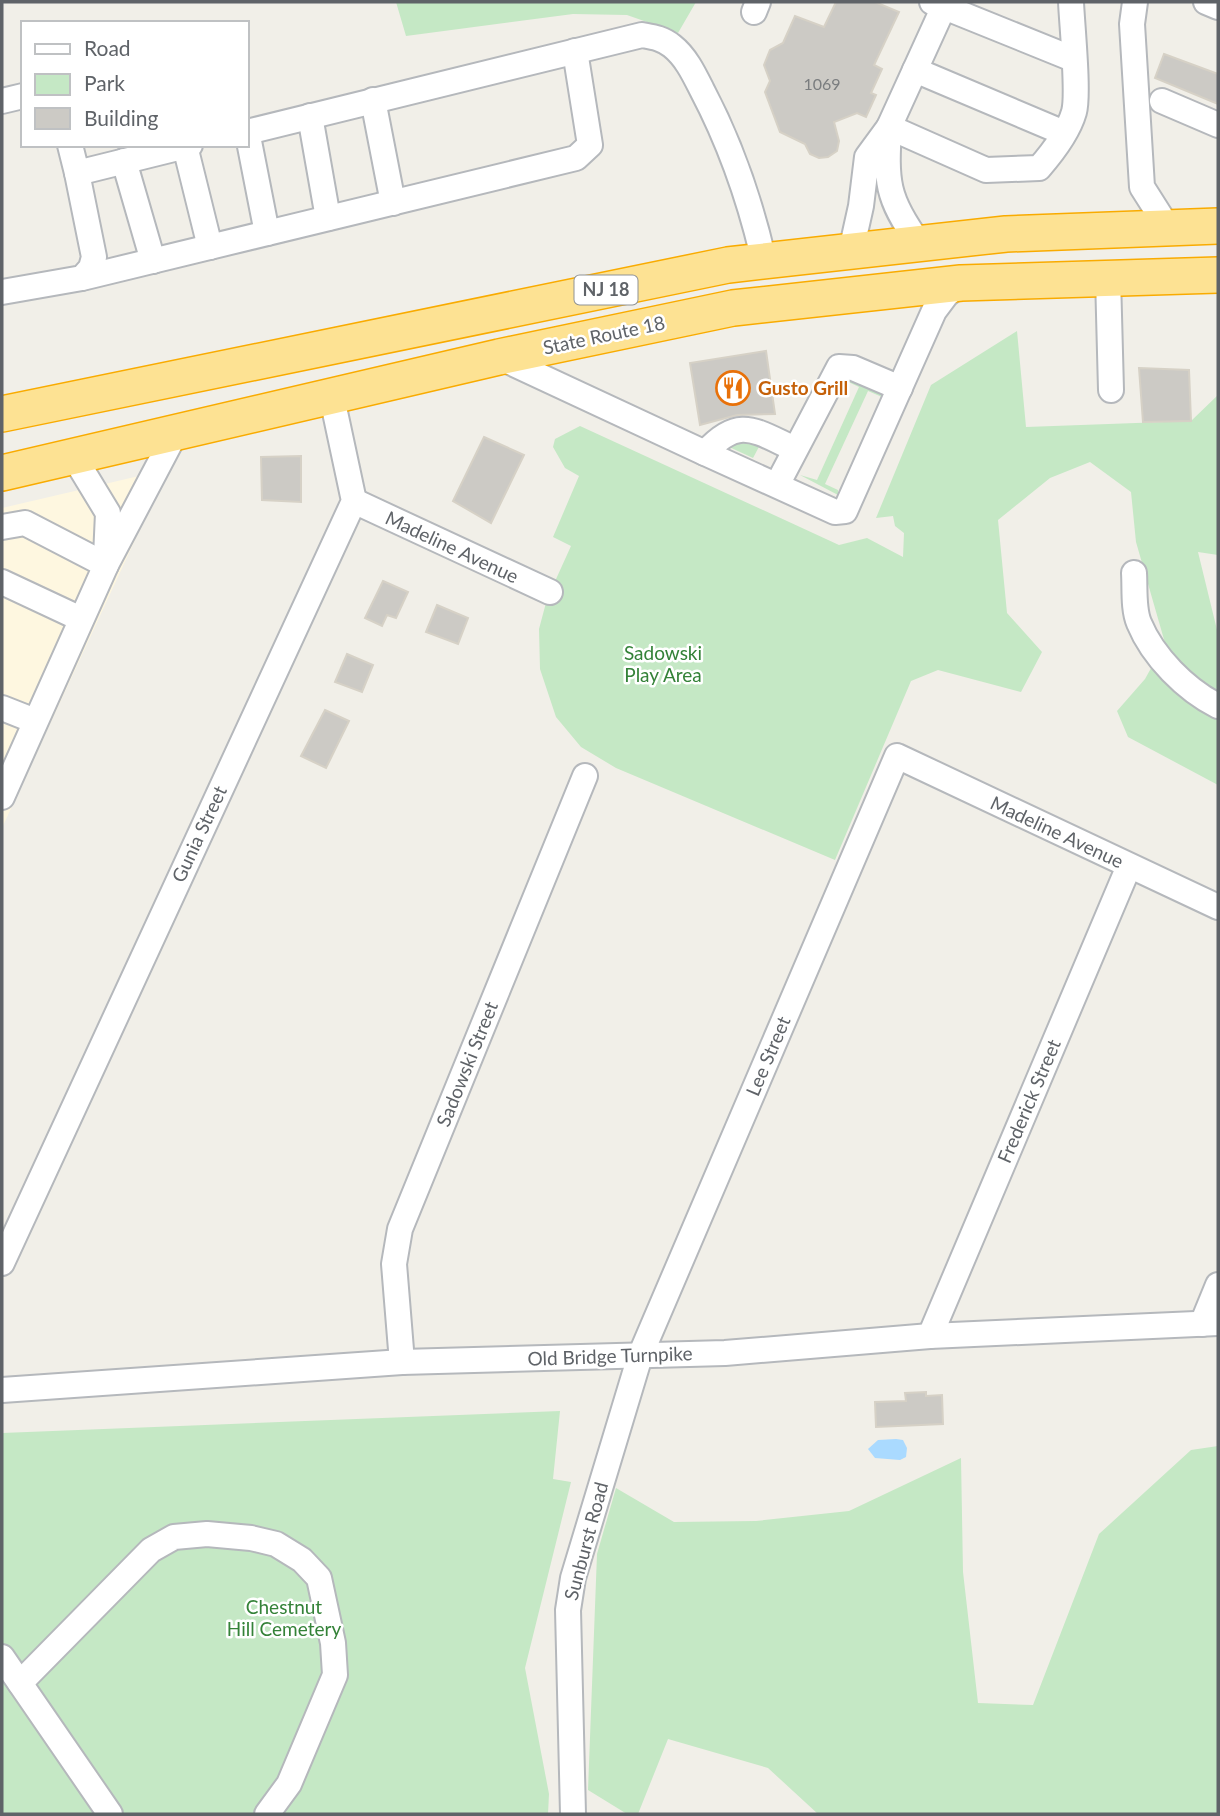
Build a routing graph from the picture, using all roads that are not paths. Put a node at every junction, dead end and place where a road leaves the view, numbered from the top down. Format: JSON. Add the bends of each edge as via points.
{"nodes":[{"id":1,"x":1071,"y":2,"type":"edge"},
{"id":2,"x":1135,"y":2,"type":"edge"},
{"id":3,"x":1206,"y":2,"type":"edge"},
{"id":4,"x":941,"y":3,"type":"edge"},
{"id":5,"x":1218,"y":7,"type":"edge"},
{"id":6,"x":575,"y":51,"type":"junction"},
{"id":7,"x":1073,"y":59,"type":"junction"},
{"id":8,"x":915,"y":70,"type":"junction"},
{"id":9,"x":21,"y":96,"type":"edge"},
{"id":10,"x":373,"y":100,"type":"junction"},
{"id":11,"x":2,"y":101,"type":"edge"},
{"id":12,"x":1162,"y":101,"type":"dead end"},
{"id":13,"x":310,"y":116,"type":"junction"},
{"id":14,"x":1218,"y":125,"type":"edge"},
{"id":15,"x":890,"y":127,"type":"junction"},
{"id":16,"x":248,"y":132,"type":"edge"},
{"id":17,"x":1064,"y":133,"type":"junction"},
{"id":18,"x":248,"y":137,"type":"edge"},
{"id":19,"x":70,"y":147,"type":"edge"},
{"id":20,"x":183,"y":147,"type":"edge"},
{"id":21,"x":187,"y":147,"type":"edge"},
{"id":22,"x":124,"y":161,"type":"junction"},
{"id":23,"x":77,"y":173,"type":"junction"},
{"id":24,"x":393,"y":203,"type":"junction"},
{"id":25,"x":328,"y":218,"type":"junction"},
{"id":26,"x":1218,"y":226,"type":"edge"},
{"id":27,"x":1168,"y":228,"type":"junction"},
{"id":28,"x":267,"y":233,"type":"junction"},
{"id":29,"x":919,"y":243,"type":"junction"},
{"id":30,"x":210,"y":247,"type":"junction"},
{"id":31,"x":851,"y":251,"type":"junction"},
{"id":32,"x":153,"y":261,"type":"junction"},
{"id":33,"x":764,"y":261,"type":"junction"},
{"id":34,"x":1209,"y":276,"type":"edge"},
{"id":35,"x":1108,"y":277,"type":"junction"},
{"id":36,"x":82,"y":278,"type":"junction"},
{"id":37,"x":961,"y":284,"type":"junction"},
{"id":38,"x":2,"y":292,"type":"edge"},
{"id":39,"x":499,"y":357,"type":"junction"},
{"id":40,"x":900,"y":388,"type":"junction"},
{"id":41,"x":1111,"y":390,"type":"dead end"},
{"id":42,"x":332,"y":398,"type":"junction"},
{"id":43,"x":2,"y":414,"type":"edge"},
{"id":44,"x":175,"y":434,"type":"junction"},
{"id":45,"x":796,"y":449,"type":"junction"},
{"id":46,"x":705,"y":453,"type":"junction"},
{"id":47,"x":74,"y":457,"type":"junction"},
{"id":48,"x":2,"y":473,"type":"edge"},
{"id":49,"x":777,"y":485,"type":"junction"},
{"id":50,"x":354,"y":501,"type":"junction"},
{"id":51,"x":2,"y":527,"type":"edge"},
{"id":52,"x":106,"y":565,"type":"junction"},
{"id":53,"x":1134,"y":573,"type":"dead end"},
{"id":54,"x":2,"y":582,"type":"edge"},
{"id":55,"x":550,"y":592,"type":"dead end"},
{"id":56,"x":81,"y":620,"type":"junction"},
{"id":57,"x":1218,"y":706,"type":"edge"},
{"id":58,"x":2,"y":708,"type":"edge"},
{"id":59,"x":35,"y":721,"type":"junction"},
{"id":60,"x":897,"y":756,"type":"joint"},
{"id":61,"x":586,"y":776,"type":"dead end"},
{"id":62,"x":5,"y":783,"type":"edge"},
{"id":63,"x":1129,"y":866,"type":"junction"},
{"id":64,"x":1218,"y":907,"type":"edge"},
{"id":65,"x":2,"y":1263,"type":"edge"},
{"id":66,"x":1218,"y":1285,"type":"edge"},
{"id":67,"x":1210,"y":1323,"type":"edge"},
{"id":68,"x":930,"y":1336,"type":"junction"},
{"id":69,"x":640,"y":1356,"type":"junction"},
{"id":70,"x":402,"y":1362,"type":"junction"},
{"id":71,"x":2,"y":1390,"type":"edge"},
{"id":72,"x":2,"y":1657,"type":"edge"},
{"id":73,"x":20,"y":1683,"type":"junction"},
{"id":74,"x":110,"y":1814,"type":"edge"},
{"id":75,"x":267,"y":1814,"type":"edge"},
{"id":76,"x":573,"y":1814,"type":"edge"}],
"edges":[{"from":1,"to":7,"type":"street"},
{"from":2,"to":27,"type":"street","via":[[1132,24],[1142,187]]},
{"from":3,"to":5,"type":"street"},
{"from":4,"to":7,"type":"street"},
{"from":4,"to":8,"type":"street"},
{"from":6,"to":10,"type":"street"},
{"from":6,"to":24,"type":"street","via":[[590,145],[576,158]]},
{"from":6,"to":33,"type":"street","via":[[642,35],[673,46],[688,63],[719,121],[744,179]]},
{"from":7,"to":17,"type":"street","via":[[1075,111]]},
{"from":8,"to":15,"type":"street"},
{"from":8,"to":17,"type":"street"},
{"from":9,"to":11,"type":"street"},
{"from":10,"to":13,"type":"street"},
{"from":10,"to":24,"type":"street"},
{"from":12,"to":14,"type":"street"},
{"from":13,"to":16,"type":"street"},
{"from":13,"to":25,"type":"street"},
{"from":15,"to":17,"type":"street","via":[[986,170],[1040,168]]},
{"from":15,"to":29,"type":"street","via":[[886,177],[898,214]]},
{"from":15,"to":31,"type":"street","via":[[867,156]]},
{"from":18,"to":28,"type":"street"},
{"from":19,"to":23,"type":"street"},
{"from":20,"to":22,"type":"street"},
{"from":21,"to":30,"type":"street"},
{"from":22,"to":23,"type":"street"},
{"from":22,"to":32,"type":"street"},
{"from":23,"to":36,"type":"street","via":[[94,257]]},
{"from":24,"to":25,"type":"street"},
{"from":25,"to":28,"type":"street"},
{"from":26,"to":27,"type":"highway","number":"NJ 18"},
{"from":27,"to":29,"type":"highway","number":"NJ 18","via":[[1006,234]]},
{"from":28,"to":30,"type":"street"},
{"from":29,"to":31,"type":"highway","number":"NJ 18"},
{"from":30,"to":32,"type":"street"},
{"from":31,"to":33,"type":"highway","number":"NJ 18"},
{"from":32,"to":36,"type":"street"},
{"from":33,"to":43,"type":"highway","number":"NJ 18"},
{"from":34,"to":35,"type":"highway","name":"State Route 18","number":"NJ 18"},
{"from":35,"to":37,"type":"highway","name":"State Route 18","number":"NJ 18"},
{"from":35,"to":41,"type":"street"},
{"from":36,"to":38,"type":"street"},
{"from":37,"to":39,"type":"highway","name":"State Route 18","number":"NJ 18","via":[[733,308]]},
{"from":37,"to":40,"type":"street","via":[[934,311]]},
{"from":39,"to":42,"type":"highway","name":"State Route 18","number":"NJ 18"},
{"from":39,"to":46,"type":"street"},
{"from":40,"to":45,"type":"street","via":[[853,368],[839,367]]},
{"from":40,"to":49,"type":"street","via":[[845,511],[835,512]]},
{"from":42,"to":44,"type":"highway","name":"State Route 18","number":"NJ 18"},
{"from":42,"to":50,"type":"street"},
{"from":44,"to":47,"type":"highway","name":"State Route 18","number":"NJ 18"},
{"from":44,"to":52,"type":"street"},
{"from":45,"to":46,"type":"street","via":[[741,429],[722,434]]},
{"from":45,"to":49,"type":"street"},
{"from":46,"to":49,"type":"street"},
{"from":47,"to":48,"type":"highway","name":"State Route 18","number":"NJ 18"},
{"from":47,"to":52,"type":"street","via":[[108,513]]},
{"from":50,"to":55,"type":"street","name":"Madeline Avenue"},
{"from":50,"to":65,"type":"street","name":"Gunia Street"},
{"from":51,"to":52,"type":"street","via":[[25,523]]},
{"from":52,"to":56,"type":"street"},
{"from":53,"to":57,"type":"street","via":[[1138,621],[1164,664]]},
{"from":54,"to":56,"type":"street"},
{"from":56,"to":59,"type":"street"},
{"from":58,"to":59,"type":"street"},
{"from":59,"to":62,"type":"street"},
{"from":60,"to":63,"type":"street","name":"Madeline Avenue"},
{"from":60,"to":69,"type":"street","name":"Lee Street"},
{"from":61,"to":70,"type":"street","name":"Sadowski Street","via":[[400,1229],[394,1264]]},
{"from":63,"to":64,"type":"street","name":"Madeline Avenue"},
{"from":63,"to":68,"type":"street","name":"Frederick Street"},
{"from":66,"to":67,"type":"street"},
{"from":67,"to":68,"type":"street","name":"Old Bridge Turnpike"},
{"from":68,"to":69,"type":"street","name":"Old Bridge Turnpike"},
{"from":69,"to":70,"type":"street","name":"Old Bridge Turnpike"},
{"from":69,"to":76,"type":"street","name":"Sunburst Road","via":[[572,1578],[568,1610]]},
{"from":70,"to":71,"type":"street","name":"Old Bridge Turnpike"},
{"from":72,"to":73,"type":"street"},
{"from":73,"to":74,"type":"street"},
{"from":73,"to":75,"type":"street","via":[[151,1550],[174,1537],[207,1534],[276,1544],[302,1560],[319,1578],[335,1675],[289,1784]]}]}
